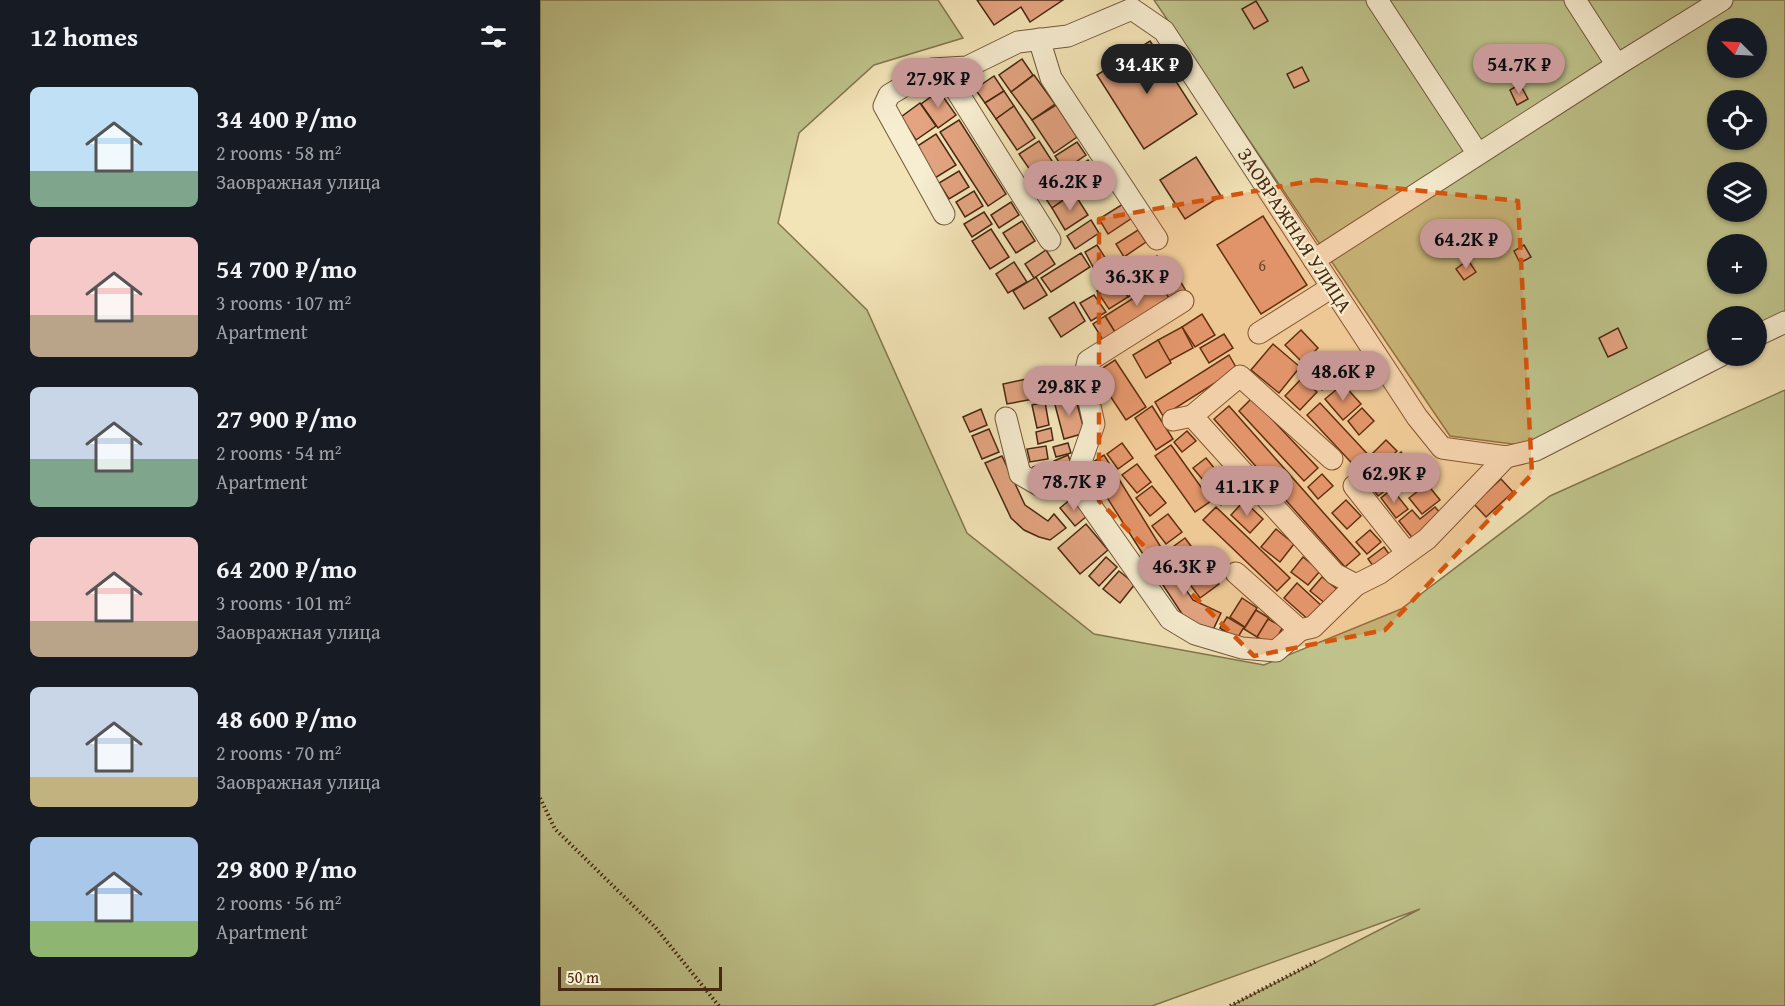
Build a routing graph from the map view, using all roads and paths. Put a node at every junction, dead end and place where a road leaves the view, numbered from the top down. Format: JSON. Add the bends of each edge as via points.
{"nodes":[{"id":1,"x":1377,"y":0,"type":"edge"},
{"id":2,"x":1575,"y":0,"type":"edge"},
{"id":3,"x":1722,"y":0,"type":"edge"},
{"id":4,"x":1039,"y":39,"type":"junction"},
{"id":5,"x":1617,"y":65,"type":"junction"},
{"id":6,"x":943,"y":69,"type":"junction"},
{"id":7,"x":1478,"y":154,"type":"junction"},
{"id":8,"x":944,"y":214,"type":"dead end"},
{"id":9,"x":1157,"y":239,"type":"dead end"},
{"id":10,"x":1050,"y":240,"type":"dead end"},
{"id":11,"x":1314,"y":260,"type":"junction"},
{"id":12,"x":1332,"y":287,"type":"junction"},
{"id":13,"x":1183,"y":301,"type":"dead end"},
{"id":14,"x":1785,"y":322,"type":"edge"},
{"id":15,"x":1767,"y":331,"type":"edge"},
{"id":16,"x":1260,"y":333,"type":"dead end"},
{"id":17,"x":1707,"y":363,"type":"edge"},
{"id":18,"x":1005,"y":418,"type":"dead end"},
{"id":19,"x":1506,"y":457,"type":"junction"},
{"id":20,"x":1332,"y":459,"type":"dead end"},
{"id":21,"x":1074,"y":482,"type":"junction"},
{"id":22,"x":1354,"y":486,"type":"dead end"},
{"id":23,"x":1407,"y":553,"type":"junction"},
{"id":24,"x":1236,"y":573,"type":"dead end"},
{"id":25,"x":1356,"y":585,"type":"junction"},
{"id":26,"x":1300,"y":630,"type":"junction"},
{"id":27,"x":540,"y":798,"type":"edge"},
{"id":28,"x":1317,"y":961,"type":"dead end"},
{"id":29,"x":719,"y":1006,"type":"edge"},
{"id":30,"x":1230,"y":1006,"type":"edge"}],
"edges":[{"from":1,"to":7,"type":"street"},
{"from":2,"to":5,"type":"street"},
{"from":3,"to":5,"type":"street"},
{"from":4,"to":6,"type":"street","via":[[1018,42],[967,67]]},
{"from":4,"to":9,"type":"street","via":[[1051,78]]},
{"from":4,"to":11,"type":"street","name":"ЗАОВРАЖНАЯ УЛИЦА","via":[[1068,36],[1132,9],[1164,31]]},
{"from":5,"to":7,"type":"street"},
{"from":6,"to":8,"type":"street","via":[[932,69],[889,95],[884,106]]},
{"from":6,"to":10,"type":"street"},
{"from":7,"to":11,"type":"street"},
{"from":11,"to":12,"type":"street","name":"ЗАОВРАЖНАЯ УЛИЦА"},
{"from":12,"to":16,"type":"street"},
{"from":12,"to":19,"type":"street","name":"ЗАОВРАЖНАЯ УЛИЦА","via":[[1417,417],[1442,448]]},
{"from":13,"to":21,"type":"street","via":[[1088,361],[1084,379],[1094,424]]},
{"from":14,"to":15,"type":"street"},
{"from":17,"to":19,"type":"street","name":"ЗАОВРАЖНАЯ УЛИЦА","via":[[1536,450]]},
{"from":18,"to":21,"type":"street","via":[[1020,474],[1039,485]]},
{"from":19,"to":23,"type":"street","via":[[1427,538]]},
{"from":20,"to":25,"type":"street","via":[[1240,376],[1182,418],[1335,574]]},
{"from":21,"to":26,"type":"street","via":[[1170,619],[1196,634],[1242,648],[1276,651]]},
{"from":22,"to":23,"type":"street"},
{"from":23,"to":25,"type":"street"},
{"from":24,"to":26,"type":"street"},
{"from":25,"to":26,"type":"street","via":[[1313,627]]},
{"from":27,"to":29,"type":"path","via":[[555,829],[655,927]]},
{"from":28,"to":30,"type":"path"}]}
